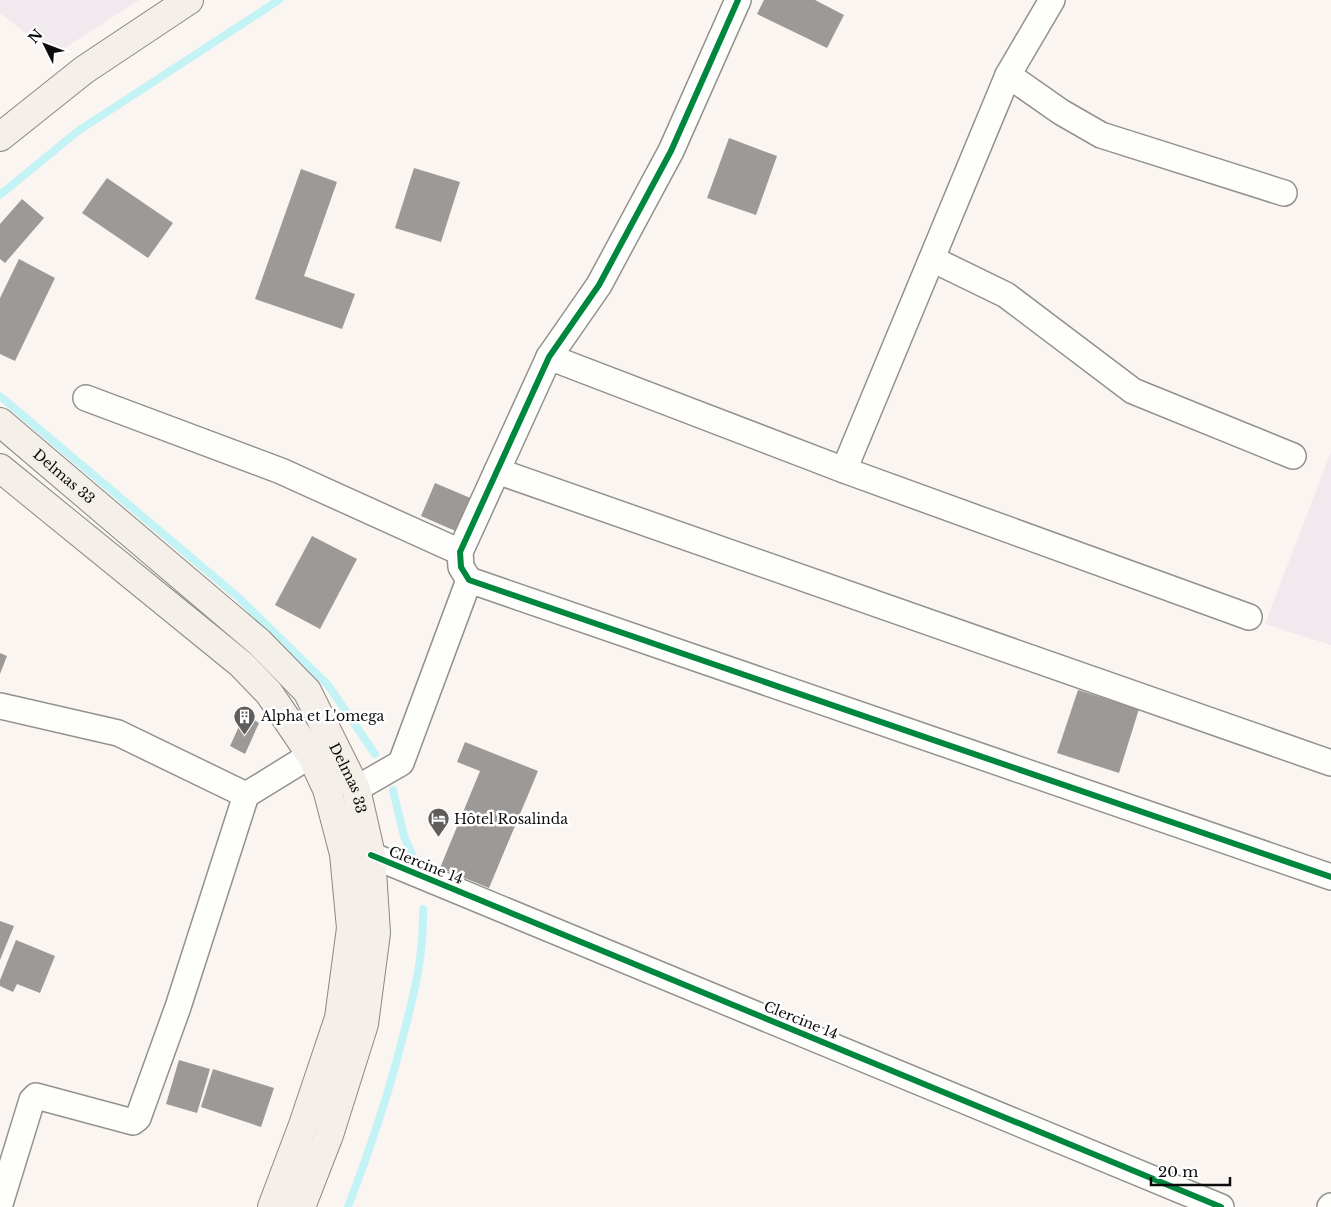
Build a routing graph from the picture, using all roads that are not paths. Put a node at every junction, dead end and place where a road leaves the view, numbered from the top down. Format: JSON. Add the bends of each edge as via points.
{"nodes":[{"id":1,"x":189,"y":0,"type":"edge"},
{"id":2,"x":738,"y":0,"type":"edge"},
{"id":3,"x":1045,"y":3,"type":"edge"},
{"id":4,"x":1008,"y":75,"type":"junction"},
{"id":5,"x":0,"y":137,"type":"edge"},
{"id":6,"x":1284,"y":193,"type":"dead end"},
{"id":7,"x":932,"y":259,"type":"junction"},
{"id":8,"x":550,"y":357,"type":"junction"},
{"id":9,"x":86,"y":398,"type":"dead end"},
{"id":10,"x":0,"y":422,"type":"edge"},
{"id":11,"x":1293,"y":456,"type":"dead end"},
{"id":12,"x":0,"y":468,"type":"edge"},
{"id":13,"x":844,"y":470,"type":"junction"},
{"id":14,"x":497,"y":471,"type":"junction"},
{"id":15,"x":460,"y":552,"type":"junction"},
{"id":16,"x":468,"y":580,"type":"junction"},
{"id":17,"x":1249,"y":617,"type":"dead end"},
{"id":18,"x":0,"y":706,"type":"edge"},
{"id":19,"x":311,"y":755,"type":"junction"},
{"id":20,"x":1331,"y":763,"type":"edge"},
{"id":21,"x":356,"y":790,"type":"junction"},
{"id":22,"x":246,"y":795,"type":"junction"},
{"id":23,"x":370,"y":856,"type":"junction"},
{"id":24,"x":1331,"y":877,"type":"edge"},
{"id":25,"x":0,"y":1204,"type":"edge"},
{"id":26,"x":272,"y":1207,"type":"edge"},
{"id":27,"x":301,"y":1207,"type":"edge"},
{"id":28,"x":1221,"y":1207,"type":"edge"}],
"edges":[{"from":1,"to":5,"type":"main road","via":[[84,70]]},
{"from":2,"to":8,"type":"street","via":[[672,151],[599,285]]},
{"from":3,"to":4,"type":"street"},
{"from":4,"to":6,"type":"street","via":[[1101,135]]},
{"from":4,"to":7,"type":"street"},
{"from":7,"to":11,"type":"street","via":[[1001,292],[1133,391]]},
{"from":7,"to":13,"type":"street"},
{"from":8,"to":13,"type":"street"},
{"from":8,"to":14,"type":"street"},
{"from":9,"to":15,"type":"street","via":[[281,471]]},
{"from":10,"to":21,"type":"main road","name":"Delmas 33","via":[[259,642],[307,691]]},
{"from":12,"to":19,"type":"main road","name":"Delmas 33","via":[[241,664],[269,693]]},
{"from":13,"to":17,"type":"street"},
{"from":14,"to":15,"type":"street"},
{"from":14,"to":20,"type":"street"},
{"from":15,"to":16,"type":"street","via":[[461,567]]},
{"from":16,"to":21,"type":"street","via":[[401,763]]},
{"from":16,"to":24,"type":"street"},
{"from":18,"to":22,"type":"street","via":[[118,734]]},
{"from":19,"to":22,"type":"street"},
{"from":19,"to":26,"type":"main road","name":"Delmas 33","via":[[327,789],[344,854],[351,928],[339,1018]]},
{"from":21,"to":23,"type":"main road","name":"Delmas 33"},
{"from":22,"to":25,"type":"street","via":[[181,998],[138,1118],[133,1122],[36,1096],[32,1100]]},
{"from":23,"to":27,"type":"main road","name":"Delmas 33","via":[[376,934],[364,1024],[329,1135]]},
{"from":23,"to":28,"type":"street","name":"Clercine 14"}]}
